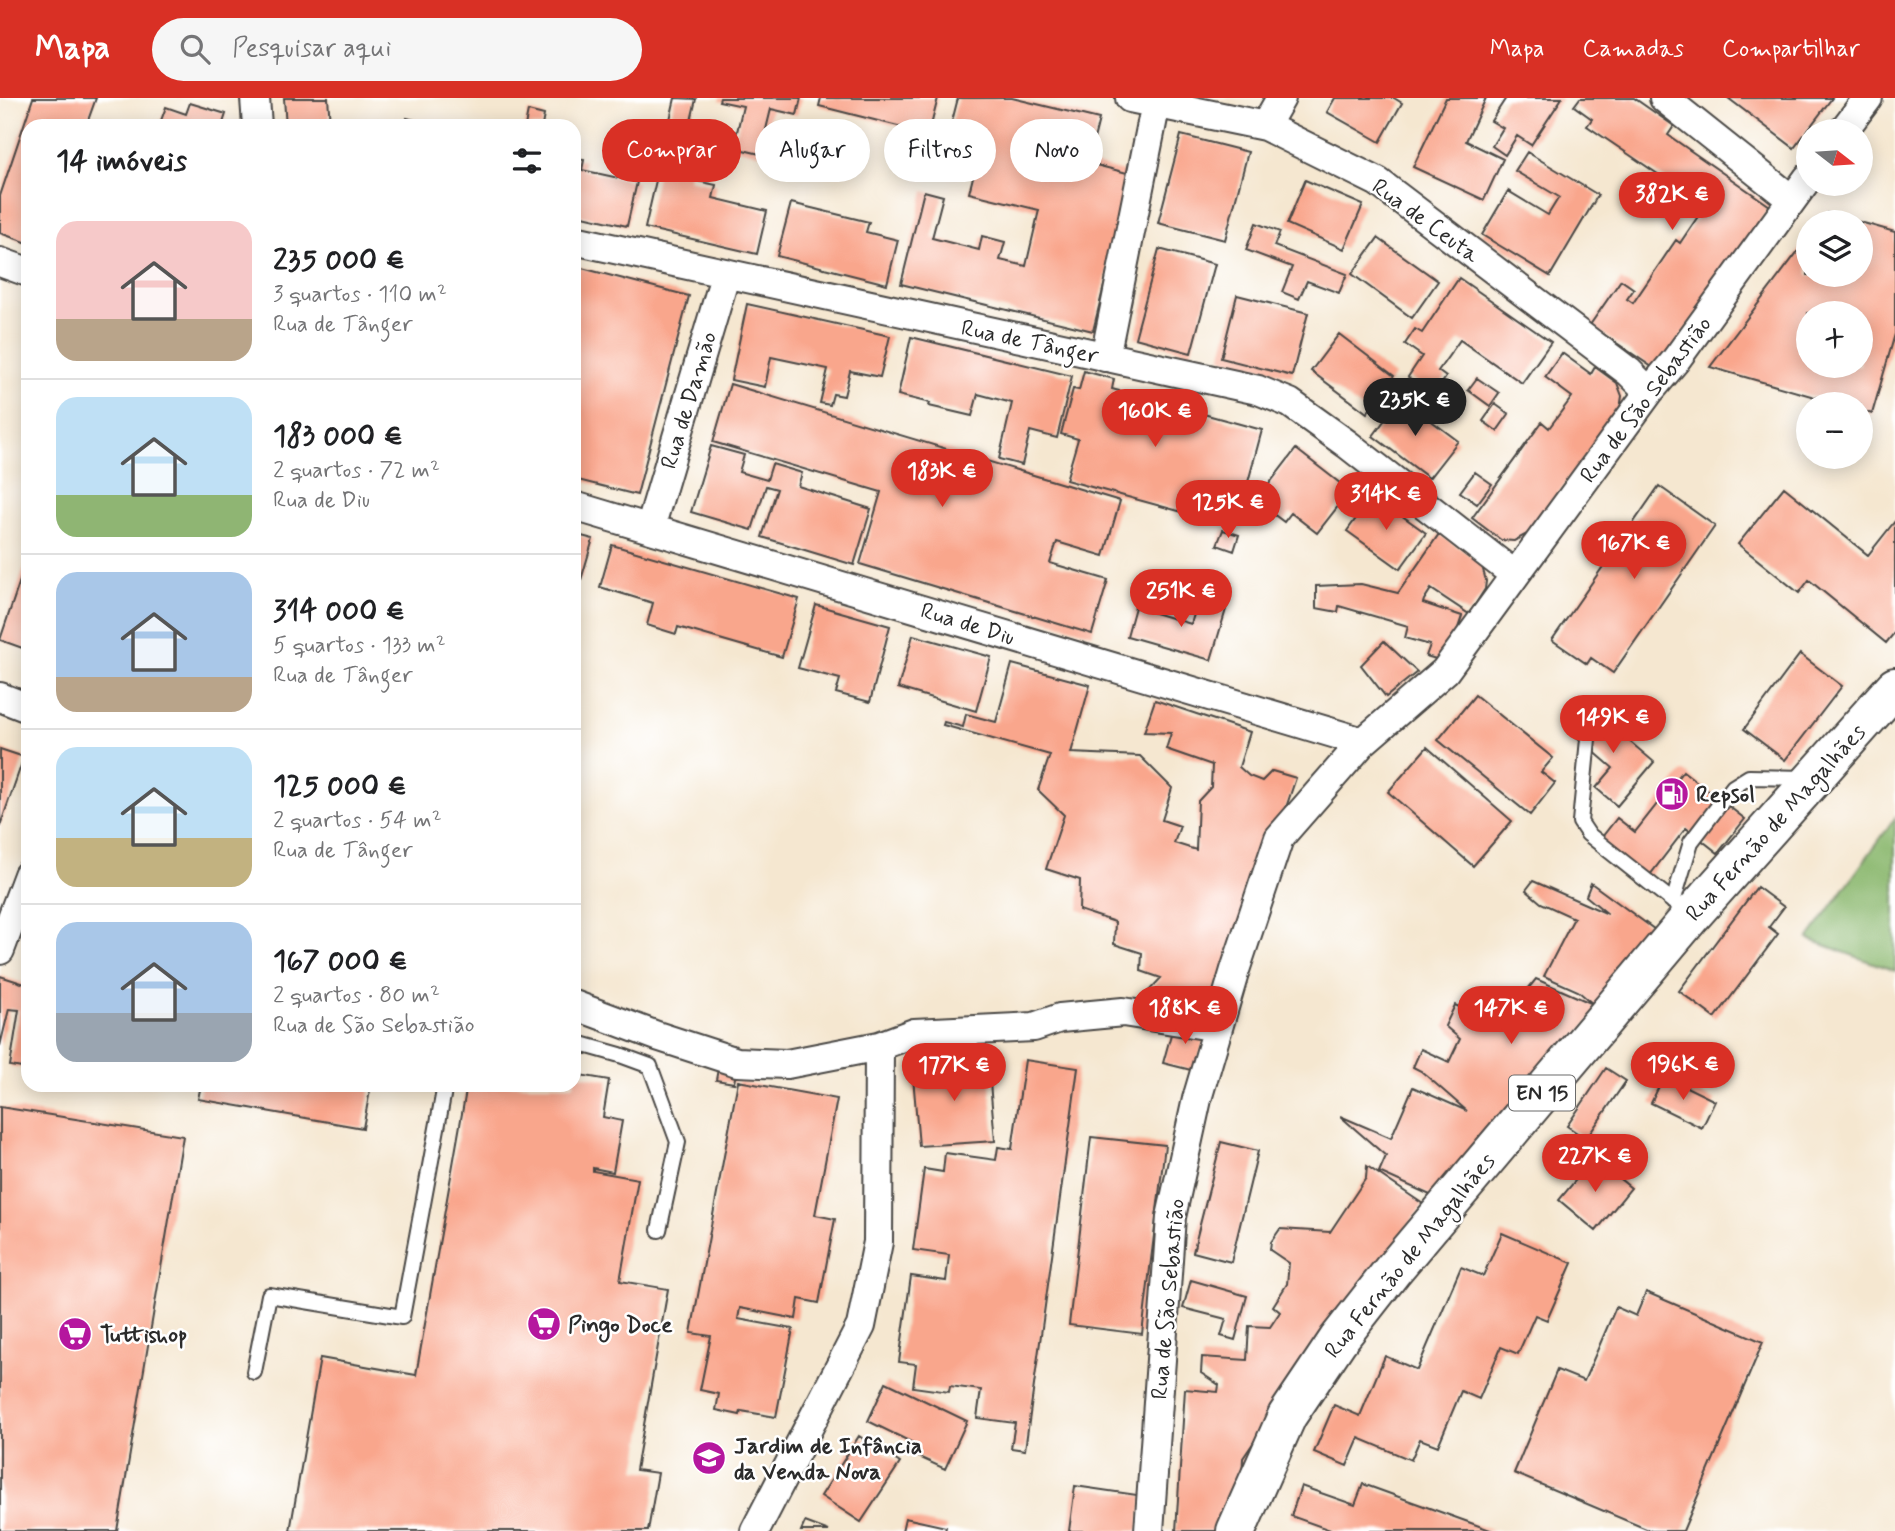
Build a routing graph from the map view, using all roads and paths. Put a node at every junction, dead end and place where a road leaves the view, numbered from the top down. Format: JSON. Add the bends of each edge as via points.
{"nodes":[{"id":1,"x":255,"y":98,"type":"edge"},
{"id":2,"x":1281,"y":98,"type":"edge"},
{"id":3,"x":1664,"y":98,"type":"edge"},
{"id":4,"x":1868,"y":98,"type":"edge"},
{"id":5,"x":1143,"y":101,"type":"edge"},
{"id":6,"x":256,"y":119,"type":"edge"},
{"id":7,"x":1852,"y":119,"type":"edge"},
{"id":8,"x":1265,"y":125,"type":"junction"},
{"id":9,"x":1796,"y":185,"type":"edge"},
{"id":10,"x":1796,"y":194,"type":"edge"},
{"id":11,"x":581,"y":242,"type":"edge"},
{"id":12,"x":0,"y":262,"type":"edge"},
{"id":13,"x":21,"y":270,"type":"edge"},
{"id":14,"x":726,"y":273,"type":"junction"},
{"id":15,"x":1105,"y":357,"type":"junction"},
{"id":16,"x":1650,"y":392,"type":"junction"},
{"id":17,"x":581,"y":508,"type":"edge"},
{"id":18,"x":650,"y":528,"type":"junction"},
{"id":19,"x":1515,"y":575,"type":"junction"},
{"id":20,"x":1895,"y":687,"type":"edge"},
{"id":21,"x":0,"y":697,"type":"edge"},
{"id":22,"x":21,"y":705,"type":"edge"},
{"id":23,"x":1588,"y":739,"type":"dead end"},
{"id":24,"x":1363,"y":742,"type":"junction"},
{"id":25,"x":1814,"y":778,"type":"junction"},
{"id":26,"x":21,"y":894,"type":"edge"},
{"id":27,"x":1682,"y":909,"type":"junction"},
{"id":28,"x":0,"y":950,"type":"edge"},
{"id":29,"x":581,"y":1008,"type":"edge"},
{"id":30,"x":1218,"y":1027,"type":"junction"},
{"id":31,"x":581,"y":1044,"type":"edge"},
{"id":32,"x":878,"y":1046,"type":"junction"},
{"id":33,"x":444,"y":1092,"type":"edge"},
{"id":34,"x":659,"y":1230,"type":"dead end"},
{"id":35,"x":254,"y":1372,"type":"dead end"},
{"id":36,"x":755,"y":1531,"type":"edge"},
{"id":37,"x":1149,"y":1531,"type":"edge"},
{"id":38,"x":1236,"y":1531,"type":"edge"}],
"edges":[{"from":1,"to":6,"type":"street"},
{"from":2,"to":8,"type":"street"},
{"from":3,"to":9,"type":"street"},
{"from":4,"to":7,"type":"street"},
{"from":5,"to":8,"type":"street","name":"Rua de Ceuta"},
{"from":5,"to":15,"type":"street"},
{"from":8,"to":16,"type":"street","name":"Rua de Ceuta","via":[[1378,182]]},
{"from":10,"to":16,"type":"street","name":"Rua de São Sebastião"},
{"from":11,"to":14,"type":"street","name":"Rua de Tânger"},
{"from":12,"to":13,"type":"street"},
{"from":14,"to":15,"type":"street","name":"Rua de Tânger"},
{"from":14,"to":18,"type":"street","name":"Rua de Damão"},
{"from":15,"to":19,"type":"street","name":"Rua de Tânger","via":[[1258,390],[1290,403]]},
{"from":16,"to":19,"type":"street","name":"Rua de São Sebastião"},
{"from":17,"to":18,"type":"street","name":"Rua de Diu"},
{"from":18,"to":24,"type":"street","name":"Rua de Diu"},
{"from":19,"to":24,"type":"street","name":"Rua de São Sebastião","via":[[1445,671]]},
{"from":20,"to":25,"type":"main road","name":"Rua Fernão de Magalhães","number":"EN 15"},
{"from":21,"to":22,"type":"street"},
{"from":23,"to":27,"type":"lane","via":[[1580,822],[1588,834]]},
{"from":24,"to":30,"type":"street","name":"Rua de São Sebastião","via":[[1279,838]]},
{"from":25,"to":27,"type":"main road","name":"Rua Fernão de Magalhães","number":"EN 15"},
{"from":25,"to":27,"type":"lane","via":[[1749,777],[1733,787],[1691,842]]},
{"from":26,"to":28,"type":"street"},
{"from":27,"to":38,"type":"main road","name":"Rua Fernão de Magalhães","number":"EN 15","via":[[1338,1340],[1287,1416]]},
{"from":29,"to":32,"type":"street","via":[[737,1062],[787,1064]]},
{"from":30,"to":32,"type":"street","via":[[1123,1012],[1060,1018],[1034,1027],[914,1033]]},
{"from":30,"to":37,"type":"street","name":"Rua de São Sebastião","via":[[1171,1217]]},
{"from":31,"to":34,"type":"lane","via":[[650,1066],[678,1142]]},
{"from":32,"to":36,"type":"street","via":[[878,1242],[861,1326]]},
{"from":33,"to":35,"type":"lane","via":[[402,1317],[269,1295]]}]}
